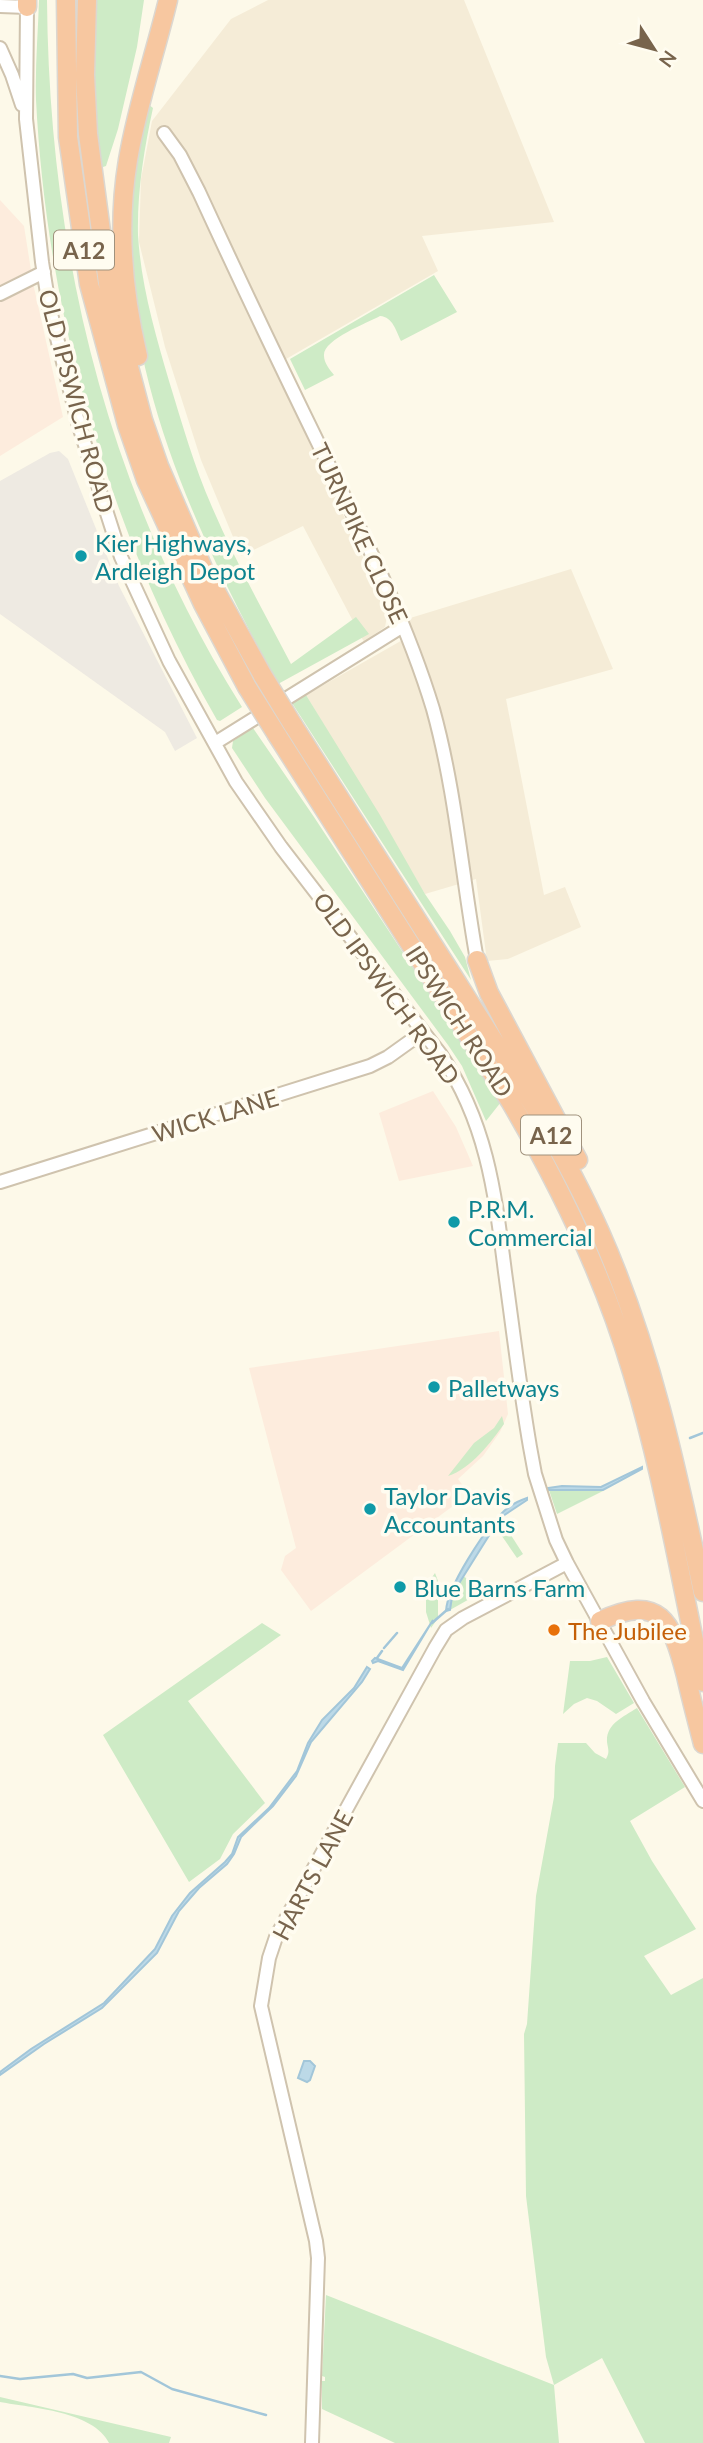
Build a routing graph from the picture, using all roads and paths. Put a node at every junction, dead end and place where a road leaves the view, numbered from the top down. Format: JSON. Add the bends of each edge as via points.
{"nodes":[{"id":1,"x":86,"y":0,"type":"edge"},
{"id":2,"x":168,"y":0,"type":"edge"},
{"id":3,"x":27,"y":3,"type":"edge"},
{"id":4,"x":64,"y":4,"type":"edge"},
{"id":5,"x":0,"y":6,"type":"edge"},
{"id":6,"x":0,"y":48,"type":"edge"},
{"id":7,"x":26,"y":119,"type":"junction"},
{"id":8,"x":164,"y":133,"type":"dead end"},
{"id":9,"x":44,"y":272,"type":"junction"},
{"id":10,"x":0,"y":294,"type":"edge"},
{"id":11,"x":159,"y":466,"type":"junction"},
{"id":12,"x":403,"y":626,"type":"junction"},
{"id":13,"x":215,"y":743,"type":"junction"},
{"id":14,"x":477,"y":960,"type":"joint"},
{"id":15,"x":424,"y":1032,"type":"junction"},
{"id":16,"x":0,"y":1182,"type":"edge"},
{"id":17,"x":665,"y":1421,"type":"junction"},
{"id":18,"x":567,"y":1563,"type":"junction"},
{"id":19,"x":703,"y":1592,"type":"edge"},
{"id":20,"x":600,"y":1622,"type":"junction"},
{"id":21,"x":703,"y":1682,"type":"edge"},
{"id":22,"x":703,"y":1744,"type":"edge"},
{"id":23,"x":703,"y":1801,"type":"edge"},
{"id":24,"x":312,"y":2443,"type":"edge"}],
"edges":[{"from":1,"to":11,"type":"highway","number":"A12","via":[[88,134],[109,291]]},
{"from":2,"to":11,"type":"highway","number":"A12","via":[[132,140],[122,236],[132,327],[157,433]]},
{"from":3,"to":5,"type":"street","name":"OLD IPSWICH ROAD"},
{"from":3,"to":7,"type":"street","name":"OLD IPSWICH ROAD"},
{"from":4,"to":21,"type":"highway","name":"IPSWICH ROAD","number":"A12","bridge":true,"via":[[68,137],[89,284],[146,481],[247,687],[510,1101],[569,1211],[632,1371],[661,1481]]},
{"from":6,"to":7,"type":"street","name":"OLD IPSWICH ROAD"},
{"from":7,"to":9,"type":"street","name":"OLD IPSWICH ROAD"},
{"from":8,"to":12,"type":"street","name":"TURNPIKE CLOSE","via":[[199,192]]},
{"from":9,"to":10,"type":"street","via":[[19,278]]},
{"from":9,"to":13,"type":"street","name":"OLD IPSWICH ROAD","via":[[79,426],[121,557]]},
{"from":11,"to":17,"type":"highway","name":"IPSWICH ROAD","number":"A12","bridge":true,"via":[[203,568],[263,677],[521,1082],[573,1175],[624,1292]]},
{"from":12,"to":13,"type":"street"},
{"from":12,"to":14,"type":"street","name":"TURNPIKE CLOSE","via":[[433,710],[444,758]]},
{"from":13,"to":15,"type":"street","name":"OLD IPSWICH ROAD","via":[[281,847]]},
{"from":14,"to":17,"type":"highway","number":"A12","via":[[489,993],[561,1126],[615,1243],[650,1342]]},
{"from":15,"to":16,"type":"street","name":"WICK LANE","via":[[370,1066]]},
{"from":15,"to":18,"type":"street","name":"OLD IPSWICH ROAD","via":[[463,1092],[489,1162],[530,1447]]},
{"from":17,"to":19,"type":"highway","name":"IPSWICH ROAD","number":"A12"},
{"from":18,"to":20,"type":"street","name":"OLD IPSWICH ROAD"},
{"from":18,"to":24,"type":"street","name":"HARTS LANE","via":[[446,1630],[276,1937],[269,1958],[261,2006],[318,2259]]},
{"from":20,"to":22,"type":"highway","via":[[640,1610],[657,1614],[668,1625],[680,1653]]},
{"from":20,"to":23,"type":"street","name":"OLD IPSWICH ROAD"}]}
